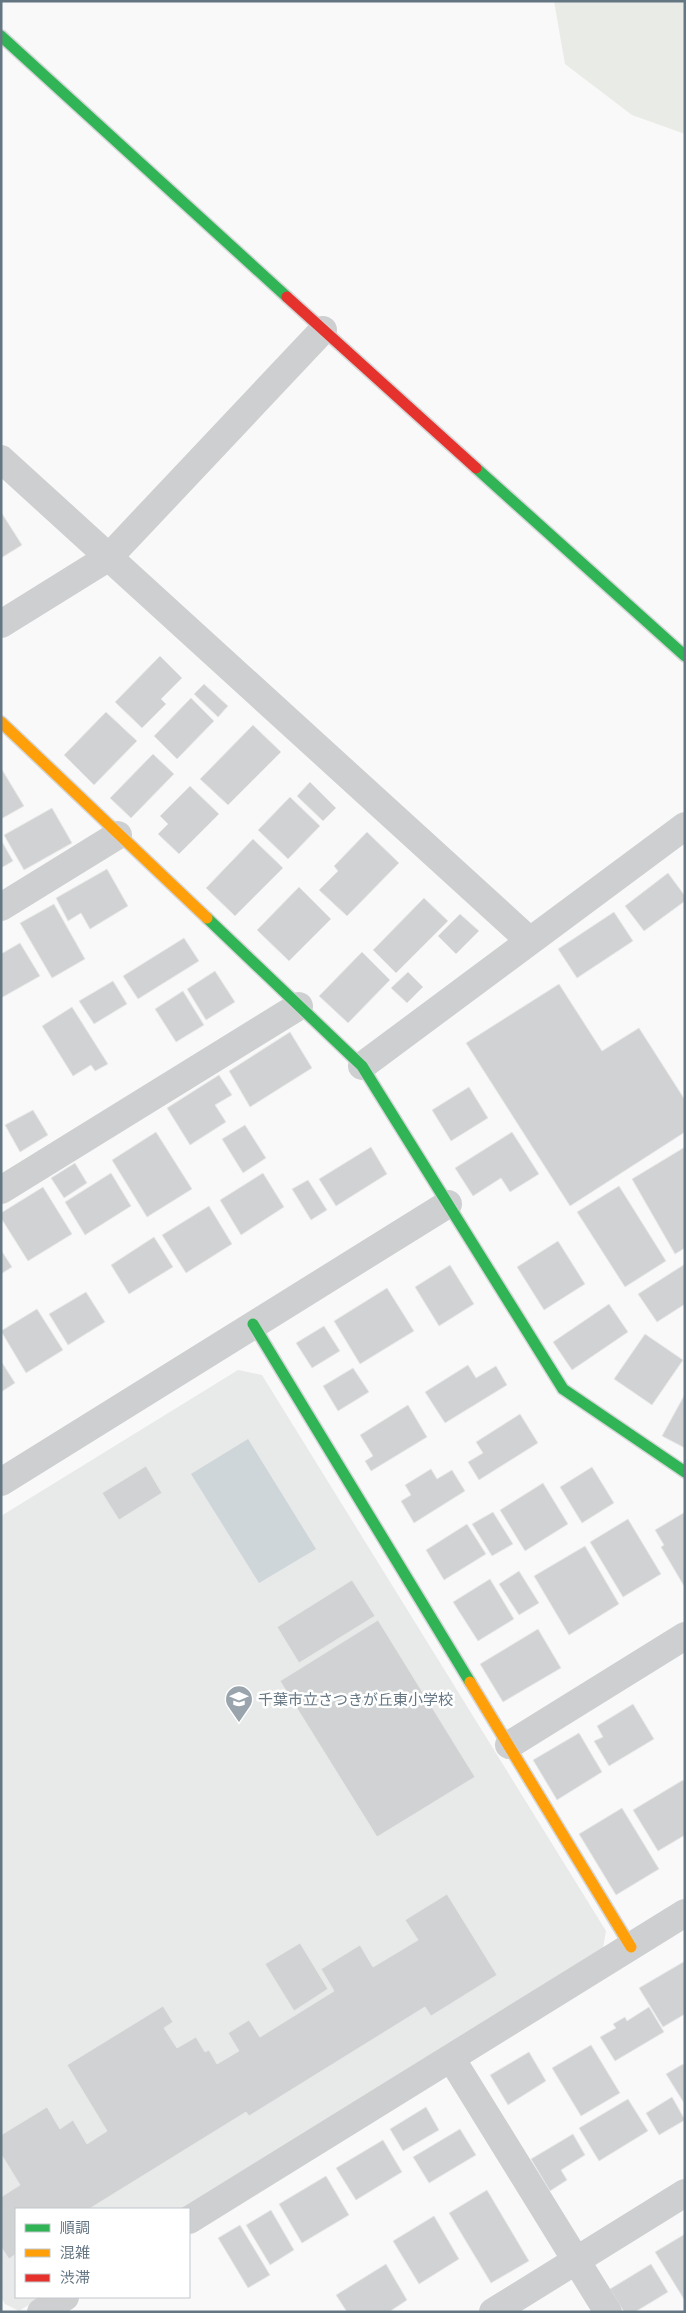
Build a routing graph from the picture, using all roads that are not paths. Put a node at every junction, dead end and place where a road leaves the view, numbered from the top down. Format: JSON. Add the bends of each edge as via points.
{"nodes":[{"id":1,"x":1,"y":36,"type":"edge"},
{"id":2,"x":323,"y":330,"type":"junction"},
{"id":3,"x":1,"y":459,"type":"edge"},
{"id":4,"x":109,"y":557,"type":"junction"},
{"id":5,"x":1,"y":624,"type":"edge"},
{"id":6,"x":685,"y":656,"type":"edge"},
{"id":7,"x":1,"y":722,"type":"edge"},
{"id":8,"x":685,"y":826,"type":"edge"},
{"id":9,"x":118,"y":836,"type":"junction"},
{"id":10,"x":1,"y":907,"type":"edge"},
{"id":11,"x":530,"y":941,"type":"junction"},
{"id":12,"x":299,"y":1006,"type":"junction"},
{"id":13,"x":362,"y":1066,"type":"junction"},
{"id":14,"x":1,"y":1190,"type":"edge"},
{"id":15,"x":448,"y":1204,"type":"junction"},
{"id":16,"x":253,"y":1324,"type":"junction"},
{"id":17,"x":685,"y":1472,"type":"edge"},
{"id":18,"x":1,"y":1482,"type":"edge"},
{"id":19,"x":685,"y":1636,"type":"edge"},
{"id":20,"x":509,"y":1745,"type":"junction"},
{"id":21,"x":685,"y":1913,"type":"edge"},
{"id":22,"x":631,"y":1947,"type":"junction"},
{"id":23,"x":451,"y":2058,"type":"junction"},
{"id":24,"x":685,"y":2193,"type":"edge"},
{"id":25,"x":190,"y":2219,"type":"edge"},
{"id":26,"x":576,"y":2260,"type":"junction"},
{"id":27,"x":63,"y":2298,"type":"edge"},
{"id":28,"x":41,"y":2312,"type":"edge"},
{"id":29,"x":493,"y":2312,"type":"edge"},
{"id":30,"x":608,"y":2312,"type":"edge"}],
"edges":[{"from":1,"to":2,"type":"street"},
{"from":2,"to":4,"type":"street"},
{"from":2,"to":6,"type":"street"},
{"from":3,"to":4,"type":"street"},
{"from":4,"to":5,"type":"street"},
{"from":4,"to":11,"type":"street"},
{"from":7,"to":9,"type":"street"},
{"from":8,"to":11,"type":"street"},
{"from":9,"to":10,"type":"street"},
{"from":9,"to":12,"type":"street"},
{"from":11,"to":13,"type":"street"},
{"from":12,"to":13,"type":"street"},
{"from":12,"to":14,"type":"street"},
{"from":13,"to":15,"type":"street"},
{"from":15,"to":16,"type":"street"},
{"from":15,"to":17,"type":"street","via":[[563,1389]]},
{"from":16,"to":18,"type":"street"},
{"from":16,"to":20,"type":"street"},
{"from":19,"to":20,"type":"street"},
{"from":20,"to":22,"type":"street"},
{"from":21,"to":22,"type":"street"},
{"from":22,"to":23,"type":"street"},
{"from":23,"to":25,"type":"street"},
{"from":23,"to":26,"type":"street"},
{"from":24,"to":26,"type":"street"},
{"from":26,"to":29,"type":"street"},
{"from":26,"to":30,"type":"street"},
{"from":27,"to":28,"type":"street"}]}
